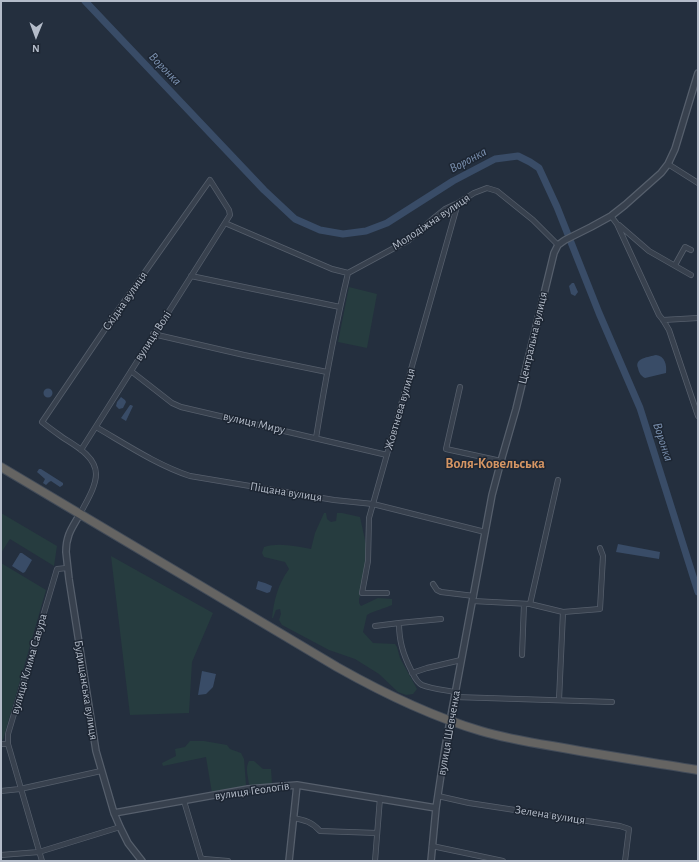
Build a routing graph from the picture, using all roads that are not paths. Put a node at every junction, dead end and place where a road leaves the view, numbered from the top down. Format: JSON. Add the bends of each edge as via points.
{"nodes":[{"id":1,"x":698,"y":74,"type":"edge"},
{"id":2,"x":668,"y":164,"type":"junction"},
{"id":3,"x":698,"y":183,"type":"edge"},
{"id":4,"x":458,"y":203,"type":"junction"},
{"id":5,"x":611,"y":216,"type":"junction"},
{"id":6,"x":225,"y":223,"type":"junction"},
{"id":7,"x":618,"y":224,"type":"junction"},
{"id":8,"x":558,"y":244,"type":"junction"},
{"id":9,"x":691,"y":250,"type":"dead end"},
{"id":10,"x":675,"y":265,"type":"junction"},
{"id":11,"x":348,"y":273,"type":"junction"},
{"id":12,"x":691,"y":275,"type":"dead end"},
{"id":13,"x":191,"y":276,"type":"junction"},
{"id":14,"x":340,"y":307,"type":"junction"},
{"id":15,"x":698,"y":318,"type":"edge"},
{"id":16,"x":664,"y":320,"type":"junction"},
{"id":17,"x":153,"y":334,"type":"junction"},
{"id":18,"x":131,"y":371,"type":"junction"},
{"id":19,"x":327,"y":372,"type":"junction"},
{"id":20,"x":460,"y":387,"type":"dead end"},
{"id":21,"x":698,"y":416,"type":"edge"},
{"id":22,"x":96,"y":427,"type":"junction"},
{"id":23,"x":316,"y":438,"type":"junction"},
{"id":24,"x":81,"y":450,"type":"junction"},
{"id":25,"x":387,"y":454,"type":"junction"},
{"id":26,"x":501,"y":461,"type":"junction"},
{"id":27,"x":1,"y":467,"type":"edge"},
{"id":28,"x":558,"y":480,"type":"dead end"},
{"id":29,"x":373,"y":504,"type":"junction"},
{"id":30,"x":80,"y":514,"type":"junction"},
{"id":31,"x":485,"y":532,"type":"junction"},
{"id":32,"x":600,"y":548,"type":"dead end"},
{"id":33,"x":67,"y":568,"type":"junction"},
{"id":34,"x":433,"y":584,"type":"dead end"},
{"id":35,"x":387,"y":593,"type":"dead end"},
{"id":36,"x":473,"y":601,"type":"junction"},
{"id":37,"x":524,"y":604,"type":"junction"},
{"id":38,"x":530,"y":604,"type":"junction"},
{"id":39,"x":563,"y":612,"type":"junction"},
{"id":40,"x":441,"y":619,"type":"dead end"},
{"id":41,"x":400,"y":623,"type":"junction"},
{"id":42,"x":375,"y":626,"type":"dead end"},
{"id":43,"x":522,"y":655,"type":"dead end"},
{"id":44,"x":461,"y":660,"type":"junction"},
{"id":45,"x":412,"y":673,"type":"junction"},
{"id":46,"x":455,"y":694,"type":"junction"},
{"id":47,"x":559,"y":700,"type":"junction"},
{"id":48,"x":612,"y":702,"type":"dead end"},
{"id":49,"x":450,"y":721,"type":"junction"},
{"id":50,"x":1,"y":744,"type":"edge"},
{"id":51,"x":8,"y":744,"type":"junction"},
{"id":52,"x":698,"y":770,"type":"edge"},
{"id":53,"x":101,"y":771,"type":"junction"},
{"id":54,"x":297,"y":785,"type":"junction"},
{"id":55,"x":20,"y":788,"type":"junction"},
{"id":56,"x":1,"y":791,"type":"edge"},
{"id":57,"x":438,"y":796,"type":"junction"},
{"id":58,"x":380,"y":798,"type":"junction"},
{"id":59,"x":184,"y":801,"type":"junction"},
{"id":60,"x":436,"y":808,"type":"junction"},
{"id":61,"x":114,"y":813,"type":"junction"},
{"id":62,"x":293,"y":818,"type":"junction"},
{"id":63,"x":120,"y":827,"type":"junction"},
{"id":64,"x":377,"y":833,"type":"junction"},
{"id":65,"x":432,"y":846,"type":"junction"},
{"id":66,"x":39,"y":852,"type":"junction"},
{"id":67,"x":1,"y":855,"type":"edge"},
{"id":68,"x":42,"y":861,"type":"edge"},
{"id":69,"x":142,"y":861,"type":"edge"},
{"id":70,"x":228,"y":861,"type":"edge"},
{"id":71,"x":289,"y":861,"type":"edge"},
{"id":72,"x":376,"y":861,"type":"edge"},
{"id":73,"x":430,"y":861,"type":"edge"},
{"id":74,"x":503,"y":861,"type":"edge"},
{"id":75,"x":625,"y":861,"type":"edge"}],
"edges":[{"from":1,"to":2,"type":"street","via":[[682,130]]},
{"from":2,"to":3,"type":"street"},
{"from":2,"to":5,"type":"street","via":[[655,179]]},
{"from":4,"to":8,"type":"street","name":"Молодіжна вулиця","via":[[482,189],[492,189],[533,220]]},
{"from":4,"to":11,"type":"street","name":"Молодіжна вулиця","via":[[445,209],[409,240]]},
{"from":4,"to":25,"type":"street","name":"Жовтнева вулиця"},
{"from":5,"to":7,"type":"street"},
{"from":5,"to":8,"type":"street"},
{"from":6,"to":11,"type":"street","via":[[332,269]]},
{"from":6,"to":13,"type":"street","name":"вулиця Волі"},
{"from":6,"to":24,"type":"street","name":"Східна вулиця","via":[[230,214],[229,210],[210,180],[42,422]]},
{"from":7,"to":10,"type":"street","via":[[649,251]]},
{"from":7,"to":16,"type":"street","via":[[659,315]]},
{"from":8,"to":26,"type":"street","name":"Центральна вулиця","via":[[547,276],[516,409]]},
{"from":9,"to":10,"type":"street","via":[[685,247]]},
{"from":10,"to":12,"type":"street"},
{"from":11,"to":14,"type":"street"},
{"from":13,"to":14,"type":"street"},
{"from":13,"to":17,"type":"street","name":"вулиця Волі"},
{"from":14,"to":19,"type":"street"},
{"from":15,"to":16,"type":"street"},
{"from":16,"to":21,"type":"street"},
{"from":17,"to":18,"type":"street","name":"вулиця Волі"},
{"from":17,"to":19,"type":"street"},
{"from":18,"to":22,"type":"street","name":"вулиця Волі"},
{"from":18,"to":23,"type":"street","name":"вулиця Миру","via":[[172,403],[181,407]]},
{"from":19,"to":23,"type":"street"},
{"from":20,"to":26,"type":"street","via":[[446,448]]},
{"from":22,"to":24,"type":"street","name":"вулиця Волі"},
{"from":22,"to":29,"type":"street","name":"Піщана вулиця","via":[[158,463],[190,476]]},
{"from":23,"to":25,"type":"street","name":"вулиця Миру"},
{"from":24,"to":30,"type":"street","via":[[94,466],[96,474],[89,497]]},
{"from":25,"to":29,"type":"street","name":"Жовтнева вулиця"},
{"from":26,"to":31,"type":"street","name":"Центральна вулиця"},
{"from":27,"to":30,"type":"highway"},
{"from":28,"to":38,"type":"street"},
{"from":29,"to":31,"type":"street","name":"Піщана вулиця"},
{"from":29,"to":35,"type":"street","name":"Жовтнева вулиця","via":[[369,524],[368,561],[362,593]]},
{"from":30,"to":33,"type":"street","name":"Будищанська вулиця","via":[[66,541]]},
{"from":30,"to":49,"type":"highway","via":[[376,689]]},
{"from":31,"to":36,"type":"street","name":"Центральна вулиця"},
{"from":32,"to":39,"type":"street","via":[[603,556],[600,609]]},
{"from":33,"to":51,"type":"street","name":"вулиця Клима Савура","via":[[57,569],[8,734]]},
{"from":33,"to":53,"type":"street","name":"Будищанська вулиця","via":[[92,734]]},
{"from":34,"to":36,"type":"street","via":[[441,592]]},
{"from":36,"to":37,"type":"street"},
{"from":36,"to":44,"type":"street","name":"вулиця Шевченка"},
{"from":37,"to":38,"type":"street"},
{"from":37,"to":43,"type":"street"},
{"from":38,"to":39,"type":"street"},
{"from":39,"to":47,"type":"street"},
{"from":40,"to":41,"type":"street"},
{"from":41,"to":42,"type":"street"},
{"from":41,"to":45,"type":"street","via":[[401,647]]},
{"from":44,"to":45,"type":"street"},
{"from":44,"to":46,"type":"street","name":"вулиця Шевченка"},
{"from":45,"to":46,"type":"street","via":[[422,685]]},
{"from":46,"to":47,"type":"street"},
{"from":46,"to":49,"type":"street","name":"вулиця Шевченка"},
{"from":47,"to":48,"type":"street"},
{"from":49,"to":52,"type":"highway","via":[[482,731],[582,752]]},
{"from":49,"to":57,"type":"street","name":"вулиця Шевченка"},
{"from":50,"to":51,"type":"street"},
{"from":51,"to":55,"type":"street","name":"вулиця Клима Савура"},
{"from":53,"to":55,"type":"street"},
{"from":53,"to":61,"type":"street","name":"Будищанська вулиця"},
{"from":54,"to":58,"type":"street","name":"вулиця Геологів"},
{"from":54,"to":59,"type":"street","name":"вулиця Геологів","via":[[248,789]]},
{"from":54,"to":62,"type":"street"},
{"from":55,"to":56,"type":"street"},
{"from":55,"to":66,"type":"street","name":"вулиця Клима Савура"},
{"from":57,"to":60,"type":"street","name":"вулиця Шевченка"},
{"from":57,"to":75,"type":"street","name":"Зелена вулиця","via":[[627,828],[629,829]]},
{"from":58,"to":60,"type":"street","name":"вулиця Геологів"},
{"from":58,"to":64,"type":"street"},
{"from":59,"to":61,"type":"street","name":"вулиця Геологів"},
{"from":59,"to":70,"type":"street","via":[[201,858]]},
{"from":60,"to":65,"type":"street","name":"вулиця Шевченка"},
{"from":61,"to":63,"type":"street","name":"Будищанська вулиця"},
{"from":62,"to":64,"type":"street","via":[[313,824],[320,831]]},
{"from":62,"to":71,"type":"street"},
{"from":63,"to":66,"type":"street"},
{"from":63,"to":69,"type":"street","name":"Будищанська вулиця"},
{"from":64,"to":72,"type":"street"},
{"from":65,"to":73,"type":"street","name":"вулиця Шевченка"},
{"from":65,"to":74,"type":"street"},
{"from":66,"to":67,"type":"street"},
{"from":66,"to":68,"type":"street","name":"вулиця Клима Савура"}]}
